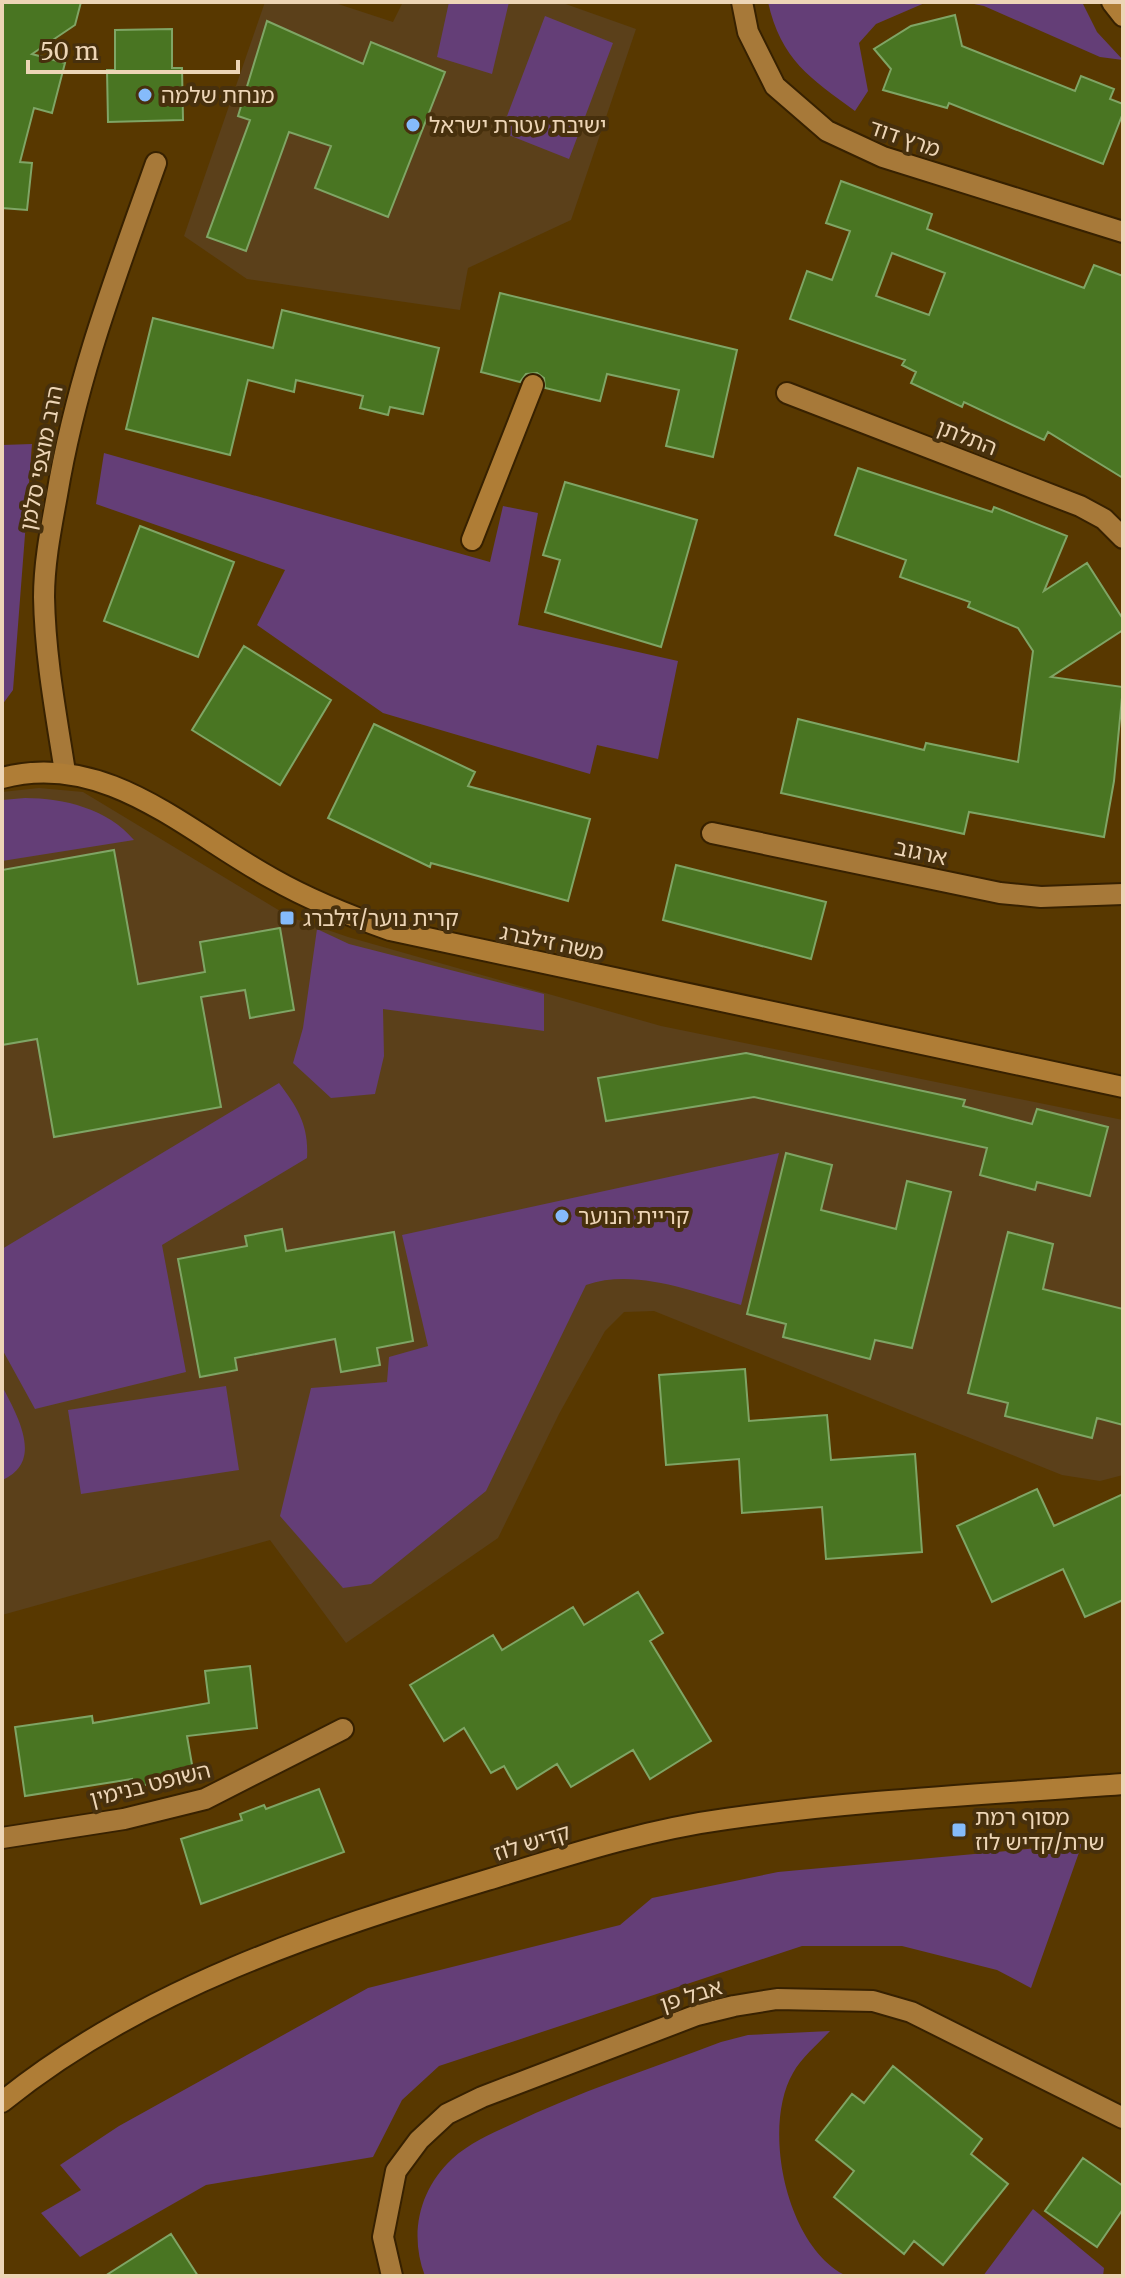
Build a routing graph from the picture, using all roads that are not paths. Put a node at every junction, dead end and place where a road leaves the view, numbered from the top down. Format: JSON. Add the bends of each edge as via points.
{"nodes":[{"id":1,"x":742,"y":2,"type":"edge"},
{"id":2,"x":1112,"y":2,"type":"edge"},
{"id":3,"x":1123,"y":16,"type":"edge"},
{"id":4,"x":156,"y":163,"type":"dead end"},
{"id":5,"x":1123,"y":232,"type":"edge"},
{"id":6,"x":533,"y":385,"type":"dead end"},
{"id":7,"x":787,"y":393,"type":"dead end"},
{"id":8,"x":1123,"y":538,"type":"edge"},
{"id":9,"x":472,"y":540,"type":"dead end"},
{"id":10,"x":65,"y":772,"type":"junction"},
{"id":11,"x":2,"y":778,"type":"edge"},
{"id":12,"x":712,"y":833,"type":"dead end"},
{"id":13,"x":1123,"y":894,"type":"edge"},
{"id":14,"x":1123,"y":1087,"type":"edge"},
{"id":15,"x":343,"y":1729,"type":"dead end"},
{"id":16,"x":1123,"y":1784,"type":"edge"},
{"id":17,"x":2,"y":1838,"type":"edge"},
{"id":18,"x":2,"y":2102,"type":"edge"},
{"id":19,"x":1123,"y":2118,"type":"edge"},
{"id":20,"x":392,"y":2276,"type":"edge"}],
"edges":[{"from":1,"to":5,"type":"street","name":"מרץ דוד","via":[[748,32],[775,86],[827,131],[883,157]]},
{"from":2,"to":3,"type":"street"},
{"from":4,"to":10,"type":"street","name":"הרב מוצפי סלמן","via":[[72,412],[49,540],[46,645]]},
{"from":6,"to":9,"type":"street"},
{"from":7,"to":8,"type":"street","name":"התלתן","via":[[1080,506]]},
{"from":10,"to":11,"type":"street","name":"משה זילברג","via":[[29,771]]},
{"from":10,"to":14,"type":"street","name":"משה זילברג","via":[[160,807],[272,879],[390,930]]},
{"from":12,"to":13,"type":"street","name":"ארגוב","via":[[1000,893]]},
{"from":15,"to":17,"type":"street","name":"השופט בנימין","via":[[205,1799],[124,1819]]},
{"from":16,"to":18,"type":"street","name":"קדיש לוז","via":[[727,1818],[605,1845],[348,1923],[200,1980],[66,2055]]},
{"from":19,"to":20,"type":"street","name":"אבל פן","via":[[911,2012],[873,2001],[777,1999],[734,2006],[447,2114],[396,2171],[383,2237]]}]}
